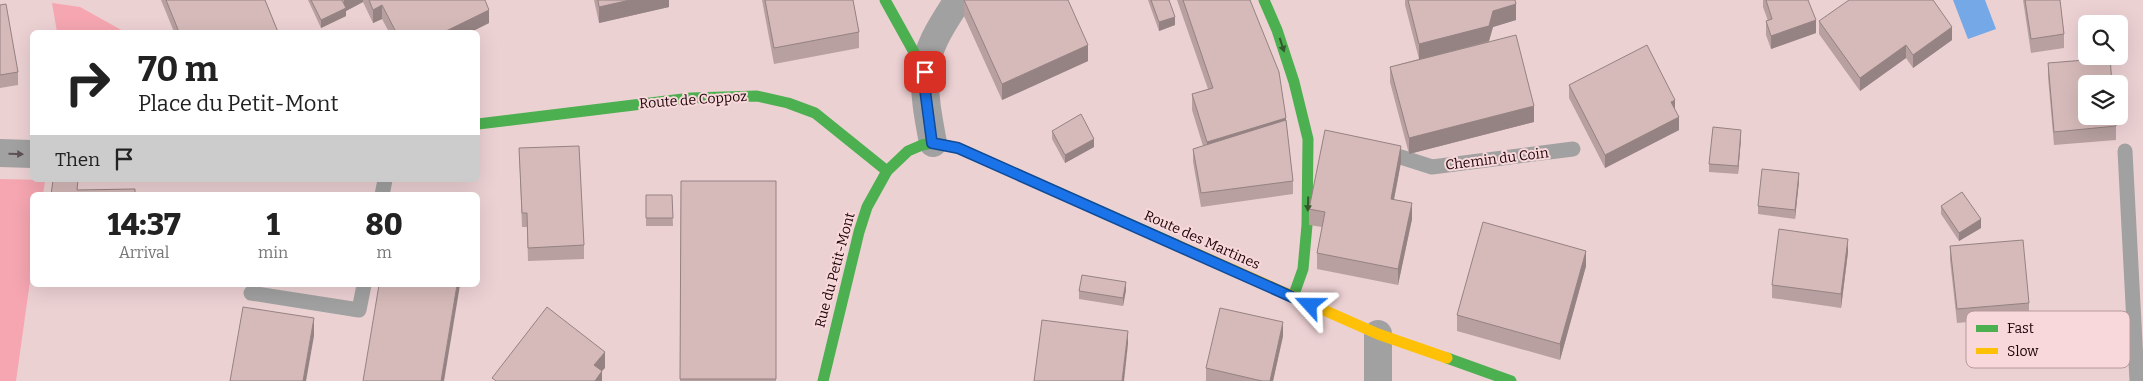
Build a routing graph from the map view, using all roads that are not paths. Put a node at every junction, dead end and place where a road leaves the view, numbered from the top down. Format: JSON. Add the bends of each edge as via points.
{"nodes":[{"id":1,"x":886,"y":0,"type":"edge"},
{"id":2,"x":958,"y":0,"type":"edge"},
{"id":3,"x":1264,"y":0,"type":"edge"},
{"id":4,"x":925,"y":72,"type":"junction"},
{"id":5,"x":480,"y":124,"type":"edge"},
{"id":6,"x":1306,"y":129,"type":"junction"},
{"id":7,"x":1324,"y":134,"type":"edge"},
{"id":8,"x":932,"y":143,"type":"junction"},
{"id":9,"x":1369,"y":148,"type":"edge"},
{"id":10,"x":1573,"y":149,"type":"dead end"},
{"id":11,"x":2125,"y":151,"type":"dead end"},
{"id":12,"x":0,"y":153,"type":"edge"},
{"id":13,"x":30,"y":154,"type":"edge"},
{"id":14,"x":886,"y":171,"type":"junction"},
{"id":15,"x":364,"y":287,"type":"edge"},
{"id":16,"x":251,"y":293,"type":"dead end"},
{"id":17,"x":1293,"y":297,"type":"junction"},
{"id":18,"x":1378,"y":334,"type":"junction"},
{"id":19,"x":822,"y":381,"type":"edge"},
{"id":20,"x":1378,"y":381,"type":"edge"},
{"id":21,"x":1511,"y":381,"type":"edge"},
{"id":22,"x":2137,"y":381,"type":"edge"}],
"edges":[{"from":1,"to":4,"type":"street"},
{"from":2,"to":4,"type":"street","via":[[936,36]]},
{"from":3,"to":6,"type":"street","one_way":true,"via":[[1280,39]]},
{"from":4,"to":8,"type":"street"},
{"from":5,"to":14,"type":"street","name":"Route de Coppoz","via":[[691,98],[757,96],[816,113]]},
{"from":6,"to":7,"type":"lane"},
{"from":6,"to":17,"type":"street","one_way":true,"via":[[1307,225],[1302,269]]},
{"from":8,"to":14,"type":"street","name":"Route des Martines","via":[[908,151]]},
{"from":8,"to":17,"type":"street","name":"Route des Martines","via":[[958,148]]},
{"from":9,"to":10,"type":"lane","name":"Chemin du Coin","via":[[1432,167]]},
{"from":11,"to":22,"type":"lane"},
{"from":12,"to":13,"type":"street","one_way":true},
{"from":14,"to":19,"type":"street","name":"Rue du Petit-Mont","via":[[867,207],[859,232]]},
{"from":15,"to":16,"type":"lane","via":[[359,310]]},
{"from":17,"to":18,"type":"street","name":"Route des Martines"},
{"from":18,"to":20,"type":"street"},
{"from":18,"to":21,"type":"street","name":"Route des Martines"}]}
